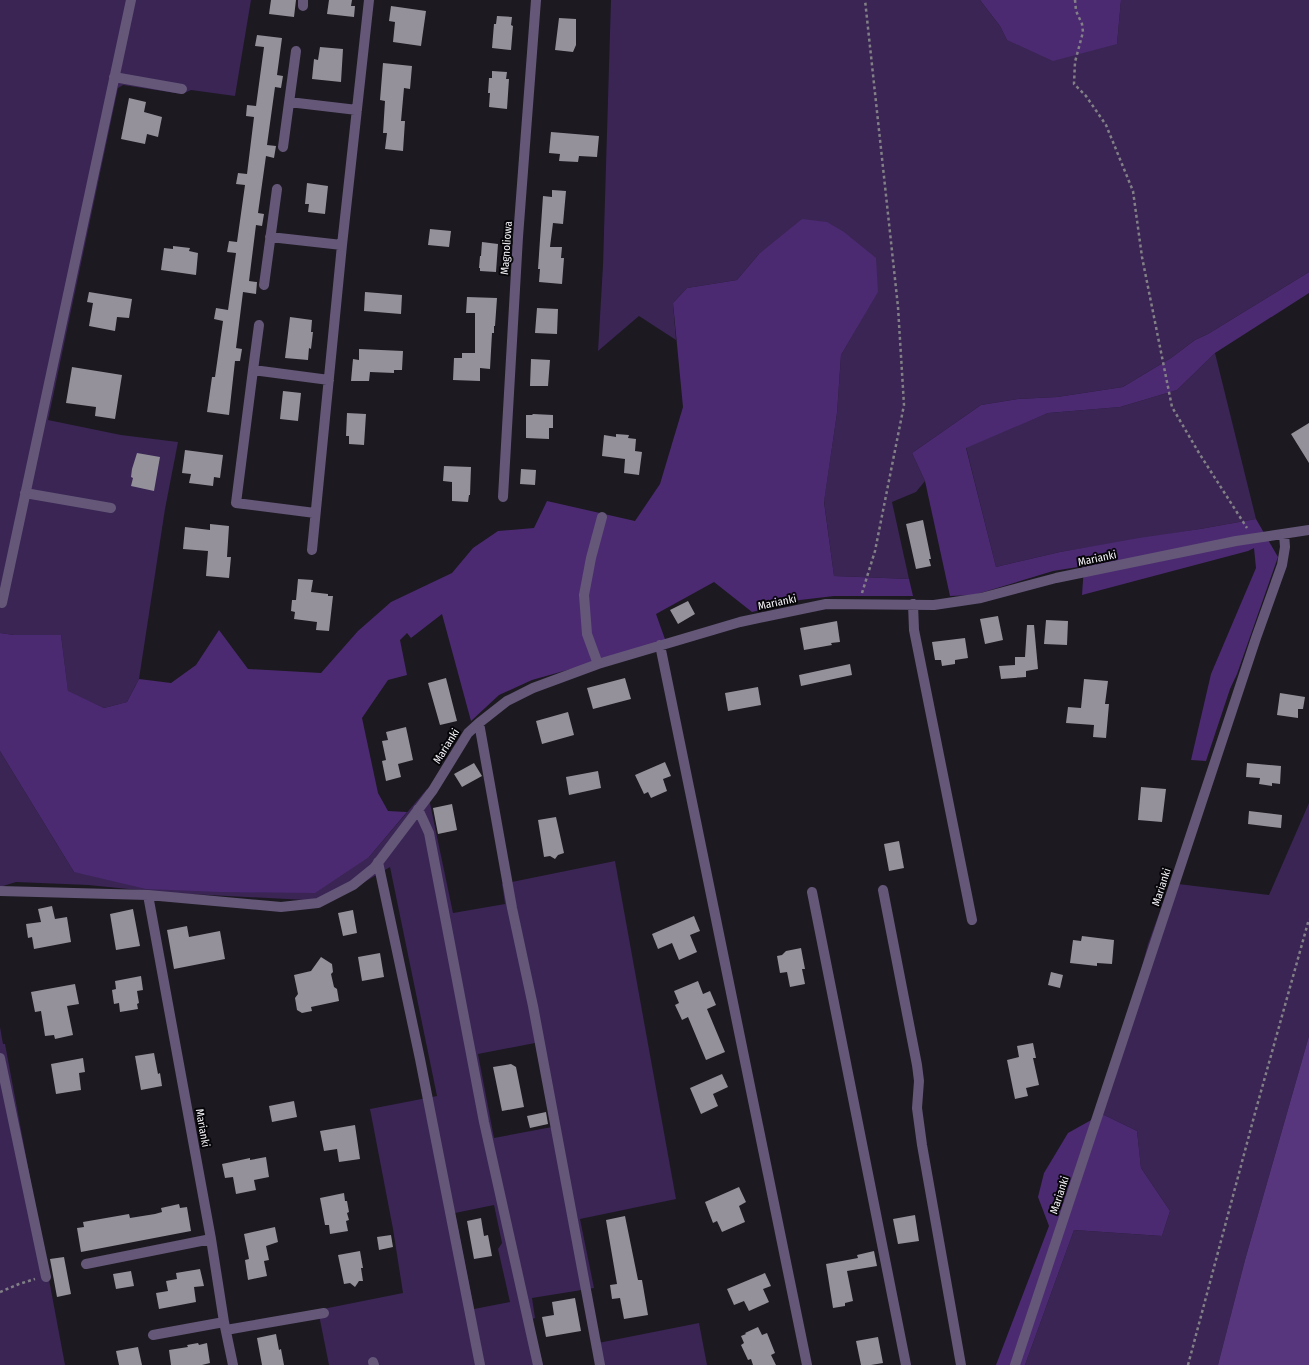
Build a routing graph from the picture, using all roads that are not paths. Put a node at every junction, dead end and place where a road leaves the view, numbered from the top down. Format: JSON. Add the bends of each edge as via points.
{"nodes":[{"id":1,"x":131,"y":0,"type":"edge"},
{"id":2,"x":369,"y":0,"type":"edge"},
{"id":3,"x":536,"y":0,"type":"edge"},
{"id":4,"x":296,"y":51,"type":"dead end"},
{"id":5,"x":114,"y":76,"type":"junction"},
{"id":6,"x":182,"y":89,"type":"dead end"},
{"id":7,"x":289,"y":102,"type":"junction"},
{"id":8,"x":357,"y":110,"type":"junction"},
{"id":9,"x":283,"y":147,"type":"dead end"},
{"id":10,"x":277,"y":189,"type":"dead end"},
{"id":11,"x":270,"y":237,"type":"junction"},
{"id":12,"x":342,"y":245,"type":"junction"},
{"id":13,"x":264,"y":284,"type":"dead end"},
{"id":14,"x":259,"y":324,"type":"dead end"},
{"id":15,"x":253,"y":370,"type":"junction"},
{"id":16,"x":328,"y":380,"type":"junction"},
{"id":17,"x":25,"y":493,"type":"junction"},
{"id":18,"x":503,"y":497,"type":"dead end"},
{"id":19,"x":111,"y":508,"type":"dead end"},
{"id":20,"x":316,"y":513,"type":"junction"},
{"id":21,"x":602,"y":517,"type":"dead end"},
{"id":22,"x":1309,"y":530,"type":"edge"},
{"id":23,"x":1284,"y":534,"type":"junction"},
{"id":24,"x":312,"y":550,"type":"dead end"},
{"id":25,"x":2,"y":603,"type":"dead end"},
{"id":26,"x":913,"y":604,"type":"junction"},
{"id":27,"x":660,"y":645,"type":"junction"},
{"id":28,"x":598,"y":664,"type":"junction"},
{"id":29,"x":479,"y":723,"type":"junction"},
{"id":30,"x":418,"y":809,"type":"junction"},
{"id":31,"x":378,"y":862,"type":"junction"},
{"id":32,"x":883,"y":890,"type":"dead end"},
{"id":33,"x":0,"y":892,"type":"edge"},
{"id":34,"x":812,"y":892,"type":"dead end"},
{"id":35,"x":148,"y":895,"type":"junction"},
{"id":36,"x":972,"y":920,"type":"dead end"},
{"id":37,"x":0,"y":1058,"type":"edge"},
{"id":38,"x":211,"y":1239,"type":"junction"},
{"id":39,"x":86,"y":1264,"type":"dead end"},
{"id":40,"x":46,"y":1277,"type":"road end"},
{"id":41,"x":324,"y":1313,"type":"dead end"},
{"id":42,"x":225,"y":1326,"type":"junction"},
{"id":43,"x":153,"y":1335,"type":"dead end"},
{"id":44,"x":233,"y":1365,"type":"edge"},
{"id":45,"x":480,"y":1365,"type":"edge"},
{"id":46,"x":538,"y":1365,"type":"edge"},
{"id":47,"x":600,"y":1365,"type":"edge"},
{"id":48,"x":807,"y":1365,"type":"edge"},
{"id":49,"x":906,"y":1365,"type":"edge"},
{"id":50,"x":961,"y":1365,"type":"edge"},
{"id":51,"x":1015,"y":1365,"type":"edge"}],
"edges":[{"from":1,"to":5,"type":"street"},
{"from":2,"to":8,"type":"street"},
{"from":3,"to":18,"type":"street","name":"Magnoliowa","via":[[518,237]]},
{"from":4,"to":7,"type":"street"},
{"from":5,"to":6,"type":"street"},
{"from":5,"to":17,"type":"street"},
{"from":7,"to":8,"type":"street"},
{"from":7,"to":9,"type":"street"},
{"from":8,"to":12,"type":"street"},
{"from":10,"to":11,"type":"street"},
{"from":11,"to":12,"type":"street"},
{"from":11,"to":13,"type":"street"},
{"from":12,"to":16,"type":"street"},
{"from":14,"to":15,"type":"street"},
{"from":15,"to":16,"type":"street"},
{"from":15,"to":20,"type":"street","via":[[236,503]]},
{"from":16,"to":20,"type":"street"},
{"from":17,"to":19,"type":"street"},
{"from":17,"to":25,"type":"street"},
{"from":20,"to":24,"type":"street"},
{"from":21,"to":28,"type":"street","via":[[584,595],[587,634]]},
{"from":22,"to":23,"type":"street"},
{"from":23,"to":26,"type":"street","name":"Marianki","via":[[1056,578],[981,598],[934,605]]},
{"from":23,"to":51,"type":"street","name":"Marianki","via":[[1282,565]]},
{"from":26,"to":27,"type":"street","name":"Marianki","via":[[826,604],[740,622]]},
{"from":26,"to":36,"type":"street","via":[[916,638]]},
{"from":27,"to":28,"type":"street","name":"Marianki"},
{"from":27,"to":48,"type":"street"},
{"from":28,"to":29,"type":"street","name":"Marianki","via":[[533,688],[507,701]]},
{"from":29,"to":30,"type":"street","name":"Marianki","via":[[468,733]]},
{"from":29,"to":47,"type":"street"},
{"from":30,"to":31,"type":"street","name":"Marianki"},
{"from":30,"to":46,"type":"street","via":[[429,833],[484,1122]]},
{"from":31,"to":35,"type":"street","name":"Marianki","via":[[352,885],[318,903],[281,907]]},
{"from":31,"to":45,"type":"street"},
{"from":32,"to":50,"type":"street","via":[[917,1065],[917,1108],[922,1145]]},
{"from":33,"to":35,"type":"street","name":"Marianki","via":[[2,890]]},
{"from":34,"to":49,"type":"street"},
{"from":35,"to":38,"type":"street","name":"Marianki"},
{"from":37,"to":40,"type":"street"},
{"from":38,"to":39,"type":"street"},
{"from":38,"to":42,"type":"street","name":"Marianki"},
{"from":41,"to":42,"type":"street"},
{"from":42,"to":43,"type":"street"},
{"from":42,"to":44,"type":"street","name":"Marianki"}]}
